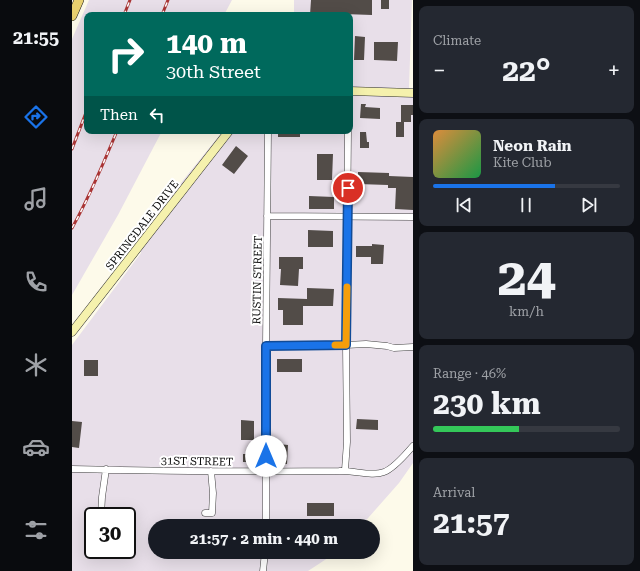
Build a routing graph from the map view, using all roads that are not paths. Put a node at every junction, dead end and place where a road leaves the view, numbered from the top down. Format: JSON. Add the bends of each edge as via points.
{"nodes":[{"id":1,"x":79,"y":0,"type":"edge"},
{"id":2,"x":72,"y":16,"type":"edge"},
{"id":3,"x":353,"y":91,"type":"edge"},
{"id":4,"x":413,"y":93,"type":"edge"},
{"id":5,"x":226,"y":134,"type":"edge"},
{"id":6,"x":268,"y":134,"type":"edge"},
{"id":7,"x":348,"y":134,"type":"edge"},
{"id":8,"x":267,"y":216,"type":"junction"},
{"id":9,"x":348,"y":217,"type":"junction"},
{"id":10,"x":413,"y":217,"type":"edge"},
{"id":11,"x":72,"y":332,"type":"edge"},
{"id":12,"x":346,"y":345,"type":"junction"},
{"id":13,"x":266,"y":346,"type":"junction"},
{"id":14,"x":413,"y":347,"type":"edge"},
{"id":15,"x":413,"y":446,"type":"edge"},
{"id":16,"x":72,"y":468,"type":"edge"},
{"id":17,"x":106,"y":470,"type":"junction"},
{"id":18,"x":346,"y":470,"type":"junction"},
{"id":19,"x":211,"y":471,"type":"junction"},
{"id":20,"x":266,"y":472,"type":"junction"},
{"id":21,"x":101,"y":507,"type":"edge"},
{"id":22,"x":205,"y":513,"type":"dead end"},
{"id":23,"x":266,"y":519,"type":"edge"},
{"id":24,"x":264,"y":559,"type":"edge"},
{"id":25,"x":263,"y":571,"type":"edge"}],
"edges":[{"from":1,"to":2,"type":"main road"},
{"from":3,"to":4,"type":"street"},
{"from":5,"to":11,"type":"street","name":"SPRINGDALE DRIVE"},
{"from":6,"to":8,"type":"street","name":"RUSTIN STREET"},
{"from":7,"to":9,"type":"street"},
{"from":8,"to":9,"type":"street"},
{"from":8,"to":13,"type":"street","name":"RUSTIN STREET"},
{"from":9,"to":10,"type":"street"},
{"from":9,"to":12,"type":"street"},
{"from":12,"to":13,"type":"street"},
{"from":12,"to":14,"type":"street"},
{"from":12,"to":18,"type":"street"},
{"from":13,"to":20,"type":"street","name":"RUSTIN STREET"},
{"from":15,"to":18,"type":"street","name":"31ST STREET","via":[[386,472],[371,474]]},
{"from":16,"to":17,"type":"street","name":"31ST STREET"},
{"from":17,"to":19,"type":"street","name":"31ST STREET"},
{"from":17,"to":21,"type":"street"},
{"from":18,"to":20,"type":"street","name":"31ST STREET"},
{"from":19,"to":20,"type":"street","name":"31ST STREET"},
{"from":19,"to":22,"type":"street","via":[[212,513]]},
{"from":20,"to":23,"type":"street","name":"RUSTIN STREET"},
{"from":24,"to":25,"type":"street"}]}
